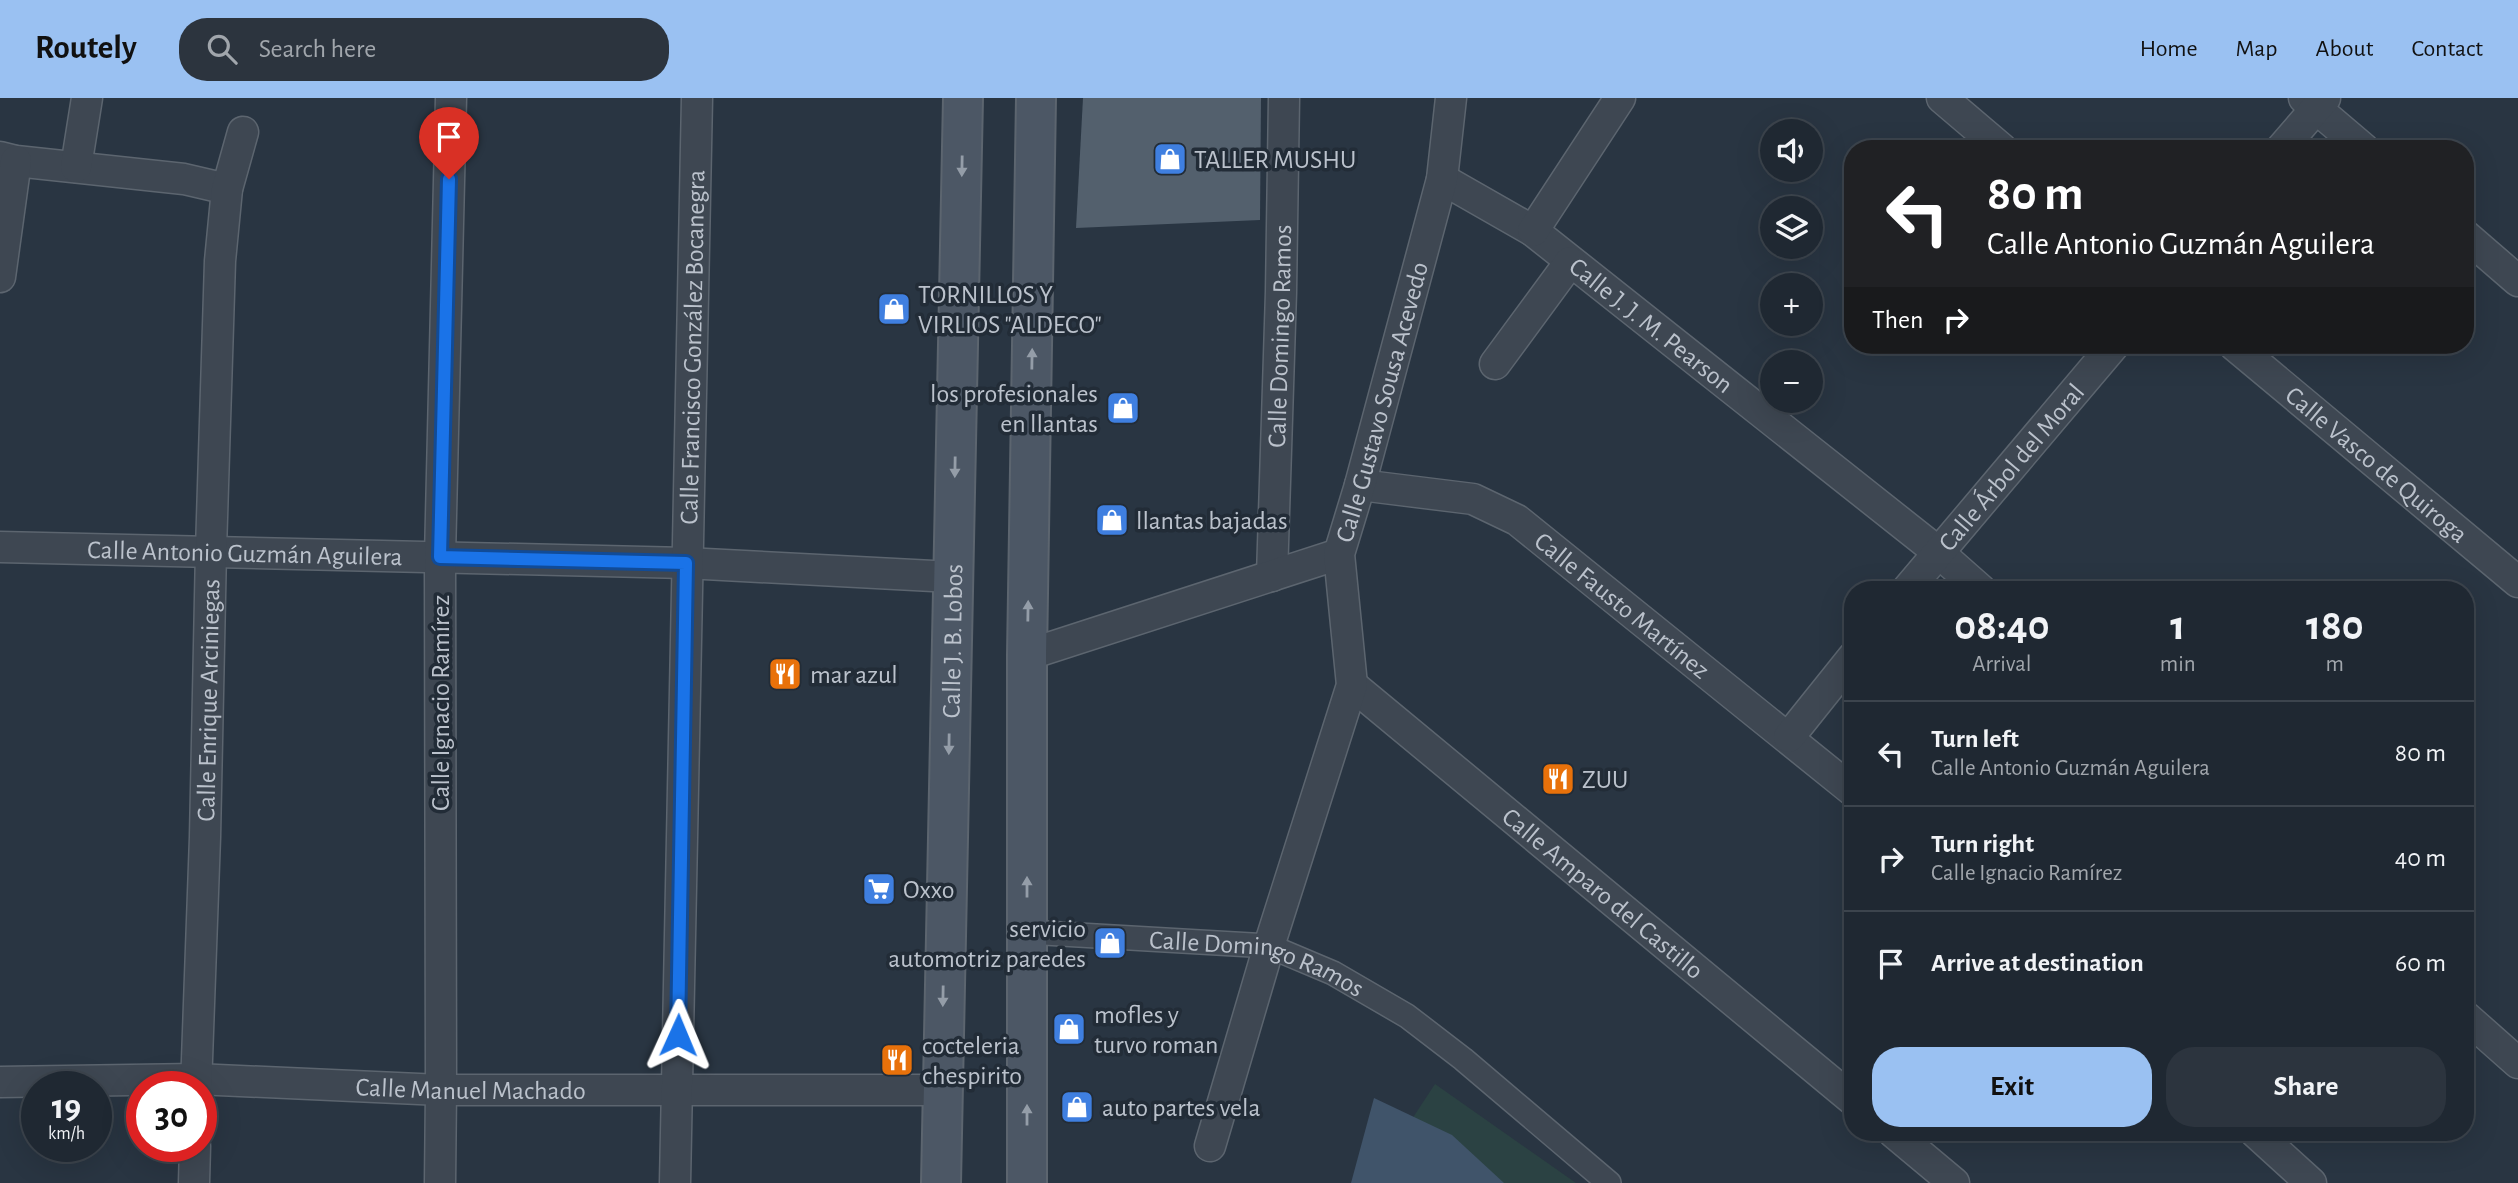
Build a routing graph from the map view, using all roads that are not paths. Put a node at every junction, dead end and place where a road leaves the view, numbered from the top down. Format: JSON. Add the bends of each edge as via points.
{"nodes":[{"id":1,"x":87,"y":98,"type":"edge"},
{"id":2,"x":451,"y":98,"type":"edge"},
{"id":3,"x":697,"y":98,"type":"edge"},
{"id":4,"x":963,"y":98,"type":"edge"},
{"id":5,"x":1036,"y":98,"type":"edge"},
{"id":6,"x":1284,"y":98,"type":"edge"},
{"id":7,"x":1451,"y":98,"type":"edge"},
{"id":8,"x":1620,"y":98,"type":"edge"},
{"id":9,"x":1942,"y":98,"type":"edge"},
{"id":10,"x":2315,"y":101,"type":"edge"},
{"id":11,"x":243,"y":132,"type":"dead end"},
{"id":12,"x":1991,"y":140,"type":"edge"},
{"id":13,"x":2287,"y":140,"type":"edge"},
{"id":14,"x":2355,"y":140,"type":"edge"},
{"id":15,"x":8,"y":159,"type":"edge"},
{"id":16,"x":76,"y":167,"type":"junction"},
{"id":17,"x":1442,"y":179,"type":"junction"},
{"id":18,"x":228,"y":189,"type":"junction"},
{"id":19,"x":1532,"y":231,"type":"junction"},
{"id":20,"x":2474,"y":243,"type":"edge"},
{"id":21,"x":1570,"y":262,"type":"junction"},
{"id":22,"x":0,"y":277,"type":"edge"},
{"id":23,"x":2518,"y":281,"type":"edge"},
{"id":24,"x":2106,"y":354,"type":"edge"},
{"id":25,"x":2245,"y":354,"type":"edge"},
{"id":26,"x":1494,"y":364,"type":"dead end"},
{"id":27,"x":1360,"y":485,"type":"junction"},
{"id":28,"x":0,"y":547,"type":"edge"},
{"id":29,"x":211,"y":550,"type":"junction"},
{"id":30,"x":1938,"y":552,"type":"junction"},
{"id":31,"x":1339,"y":554,"type":"junction"},
{"id":32,"x":440,"y":557,"type":"junction"},
{"id":33,"x":686,"y":563,"type":"junction"},
{"id":34,"x":1272,"y":576,"type":"junction"},
{"id":35,"x":953,"y":577,"type":"junction"},
{"id":36,"x":1914,"y":581,"type":"edge"},
{"id":37,"x":1971,"y":581,"type":"edge"},
{"id":38,"x":2518,"y":582,"type":"edge"},
{"id":39,"x":1027,"y":655,"type":"junction"},
{"id":40,"x":1844,"y":668,"type":"edge"},
{"id":41,"x":1352,"y":685,"type":"junction"},
{"id":42,"x":1789,"y":737,"type":"junction"},
{"id":43,"x":1844,"y":783,"type":"edge"},
{"id":44,"x":1027,"y":932,"type":"junction"},
{"id":45,"x":1269,"y":946,"type":"junction"},
{"id":46,"x":2474,"y":1024,"type":"edge"},
{"id":47,"x":2518,"y":1063,"type":"edge"},
{"id":48,"x":196,"y":1071,"type":"edge"},
{"id":49,"x":0,"y":1082,"type":"edge"},
{"id":50,"x":126,"y":1083,"type":"edge"},
{"id":51,"x":217,"y":1084,"type":"edge"},
{"id":52,"x":441,"y":1090,"type":"junction"},
{"id":53,"x":677,"y":1090,"type":"junction"},
{"id":54,"x":941,"y":1090,"type":"junction"},
{"id":55,"x":1844,"y":1093,"type":"edge"},
{"id":56,"x":1903,"y":1141,"type":"edge"},
{"id":57,"x":2265,"y":1141,"type":"edge"},
{"id":58,"x":1210,"y":1146,"type":"dead end"},
{"id":59,"x":195,"y":1162,"type":"edge"},
{"id":60,"x":194,"y":1183,"type":"edge"},
{"id":61,"x":439,"y":1183,"type":"edge"},
{"id":62,"x":675,"y":1183,"type":"edge"},
{"id":63,"x":940,"y":1183,"type":"edge"},
{"id":64,"x":1027,"y":1183,"type":"edge"},
{"id":65,"x":1609,"y":1183,"type":"edge"},
{"id":66,"x":1954,"y":1183,"type":"edge"},
{"id":67,"x":2311,"y":1183,"type":"edge"}],
"edges":[{"from":1,"to":16,"type":"street"},
{"from":2,"to":32,"type":"street","name":"Calle Ignacio Ramírez"},
{"from":3,"to":33,"type":"street","name":"Calle Francisco González Bocanegra"},
{"from":4,"to":35,"type":"main road","name":"Calle J. B. Lobos","one_way":true},
{"from":39,"to":5,"type":"main road","one_way":true},
{"from":6,"to":34,"type":"street","name":"Calle Domingo Ramos"},
{"from":7,"to":17,"type":"street","name":"Calle Gustavo Sousa Acevedo"},
{"from":8,"to":19,"type":"street"},
{"from":9,"to":12,"type":"street"},
{"from":10,"to":13,"type":"street"},
{"from":10,"to":14,"type":"street"},
{"from":11,"to":18,"type":"street","name":"Calle Enrique Arciniegas"},
{"from":15,"to":16,"type":"street"},
{"from":15,"to":22,"type":"street"},
{"from":16,"to":18,"type":"street","via":[[184,179]]},
{"from":17,"to":19,"type":"street","name":"Calle J. J. M. Pearson"},
{"from":17,"to":27,"type":"street","name":"Calle Gustavo Sousa Acevedo"},
{"from":18,"to":29,"type":"street","name":"Calle Enrique Arciniegas","via":[[220,261]]},
{"from":19,"to":21,"type":"street","name":"Calle J. J. M. Pearson"},
{"from":20,"to":23,"type":"street"},
{"from":21,"to":26,"type":"street"},
{"from":21,"to":30,"type":"street","name":"Calle J. J. M. Pearson"},
{"from":24,"to":30,"type":"street","name":"Calle Árbol del Moral"},
{"from":25,"to":38,"type":"street","name":"Calle Vasco de Quiroga"},
{"from":27,"to":31,"type":"street","name":"Calle Gustavo Sousa Acevedo"},
{"from":27,"to":42,"type":"street","name":"Calle Fausto Martínez","via":[[1473,499],[1517,520]]},
{"from":28,"to":29,"type":"street","name":"Calle Antonio Guzmán Aguilera"},
{"from":29,"to":32,"type":"street","name":"Calle Antonio Guzmán Aguilera"},
{"from":29,"to":48,"type":"street","name":"Calle Enrique Arciniegas"},
{"from":30,"to":36,"type":"street","name":"Calle Árbol del Moral"},
{"from":30,"to":37,"type":"street","name":"Calle J. J. M. Pearson"},
{"from":31,"to":34,"type":"street"},
{"from":31,"to":41,"type":"street","name":"Calle Gustavo Sousa Acevedo"},
{"from":32,"to":33,"type":"street","name":"Calle Antonio Guzmán Aguilera"},
{"from":32,"to":52,"type":"street","name":"Calle Ignacio Ramírez"},
{"from":33,"to":35,"type":"street","name":"Calle Antonio Guzmán Aguilera"},
{"from":33,"to":53,"type":"street","name":"Calle Francisco González Bocanegra"},
{"from":34,"to":39,"type":"street"},
{"from":35,"to":54,"type":"main road","name":"Calle J. B. Lobos","one_way":true},
{"from":44,"to":39,"type":"main road","one_way":true},
{"from":40,"to":42,"type":"street"},
{"from":41,"to":45,"type":"street","name":"Calle Gustavo Sousa Acevedo"},
{"from":41,"to":55,"type":"street","name":"Calle Amparo del Castillo"},
{"from":42,"to":43,"type":"street","name":"Calle Fausto Martínez"},
{"from":44,"to":45,"type":"street","name":"Calle Domingo Ramos"},
{"from":64,"to":44,"type":"main road","one_way":true},
{"from":45,"to":58,"type":"street","name":"Calle Gustavo Sousa Acevedo"},
{"from":45,"to":65,"type":"street","name":"Calle Domingo Ramos","via":[[1333,972],[1407,1016]]},
{"from":46,"to":47,"type":"street"},
{"from":49,"to":50,"type":"street","name":"Calle Manuel Machado"},
{"from":51,"to":52,"type":"street","name":"Calle Manuel Machado"},
{"from":52,"to":53,"type":"street","name":"Calle Manuel Machado"},
{"from":52,"to":61,"type":"street","name":"Calle Ignacio Ramírez"},
{"from":53,"to":54,"type":"street","name":"Calle Manuel Machado"},
{"from":53,"to":62,"type":"street","name":"Calle Francisco González Bocanegra"},
{"from":54,"to":63,"type":"main road","name":"Calle J. B. Lobos"},
{"from":56,"to":66,"type":"street"},
{"from":57,"to":67,"type":"street"},
{"from":59,"to":60,"type":"street"}]}
